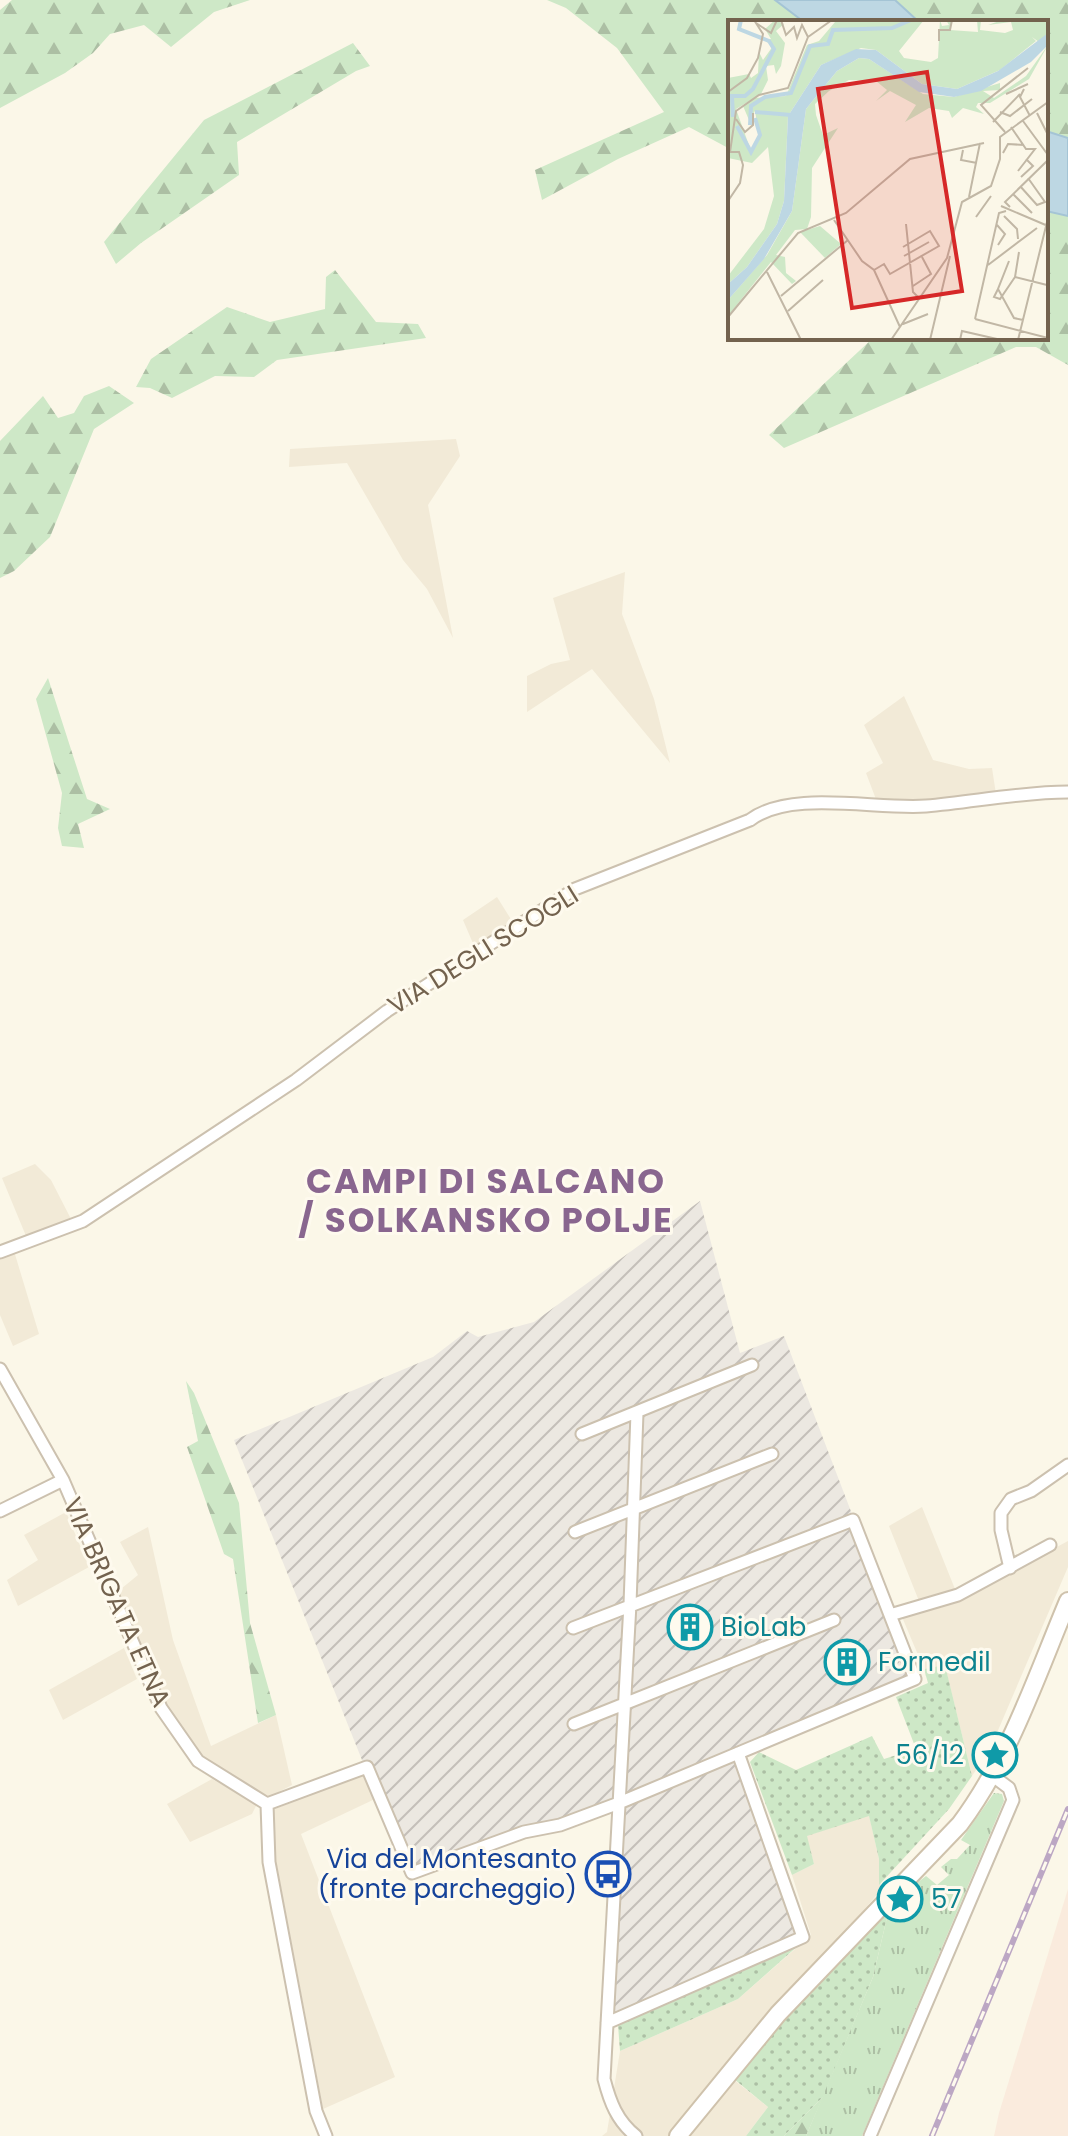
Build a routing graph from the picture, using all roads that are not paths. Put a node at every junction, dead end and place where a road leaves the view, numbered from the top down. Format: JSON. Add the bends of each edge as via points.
{"nodes":[{"id":1,"x":1068,"y":792,"type":"edge"},
{"id":2,"x":0,"y":1252,"type":"edge"},
{"id":3,"x":752,"y":1365,"type":"dead end"},
{"id":4,"x":0,"y":1369,"type":"edge"},
{"id":5,"x":637,"y":1413,"type":"junction"},
{"id":6,"x":582,"y":1434,"type":"dead end"},
{"id":7,"x":772,"y":1454,"type":"dead end"},
{"id":8,"x":1068,"y":1465,"type":"edge"},
{"id":9,"x":63,"y":1480,"type":"junction"},
{"id":10,"x":634,"y":1509,"type":"junction"},
{"id":11,"x":0,"y":1511,"type":"edge"},
{"id":12,"x":575,"y":1532,"type":"dead end"},
{"id":13,"x":1050,"y":1545,"type":"dead end"},
{"id":14,"x":1010,"y":1568,"type":"junction"},
{"id":15,"x":1068,"y":1601,"type":"edge"},
{"id":16,"x":630,"y":1604,"type":"junction"},
{"id":17,"x":890,"y":1615,"type":"junction"},
{"id":18,"x":834,"y":1620,"type":"dead end"},
{"id":19,"x":573,"y":1628,"type":"dead end"},
{"id":20,"x":625,"y":1703,"type":"junction"},
{"id":21,"x":574,"y":1724,"type":"dead end"},
{"id":22,"x":738,"y":1753,"type":"junction"},
{"id":23,"x":993,"y":1776,"type":"junction"},
{"id":24,"x":619,"y":1803,"type":"junction"},
{"id":25,"x":267,"y":1804,"type":"junction"},
{"id":26,"x":607,"y":2023,"type":"junction"},
{"id":27,"x":326,"y":2136,"type":"edge"},
{"id":28,"x":636,"y":2136,"type":"edge"},
{"id":29,"x":678,"y":2136,"type":"edge"},
{"id":30,"x":870,"y":2136,"type":"edge"}],
"edges":[{"from":1,"to":2,"type":"street","name":"VIA DEGLI SCOGLI","via":[[923,806],[775,807],[575,889],[387,1011],[296,1080],[83,1221]]},
{"from":3,"to":5,"type":"street"},
{"from":4,"to":9,"type":"street","name":"VIA BRIGATA ETNA"},
{"from":5,"to":6,"type":"street"},
{"from":5,"to":10,"type":"street"},
{"from":7,"to":10,"type":"street"},
{"from":8,"to":14,"type":"street","via":[[1011,1499],[1001,1513]]},
{"from":9,"to":11,"type":"street"},
{"from":9,"to":25,"type":"street","name":"VIA BRIGATA ETNA","via":[[161,1708],[198,1761]]},
{"from":10,"to":12,"type":"street"},
{"from":10,"to":16,"type":"street"},
{"from":13,"to":14,"type":"street"},
{"from":14,"to":17,"type":"street","via":[[958,1595]]},
{"from":15,"to":23,"type":"main road"},
{"from":16,"to":17,"type":"street","via":[[853,1520]]},
{"from":16,"to":19,"type":"street"},
{"from":16,"to":20,"type":"street"},
{"from":17,"to":22,"type":"street","via":[[915,1679]]},
{"from":18,"to":20,"type":"street"},
{"from":20,"to":21,"type":"street"},
{"from":20,"to":24,"type":"street"},
{"from":22,"to":24,"type":"street"},
{"from":22,"to":26,"type":"street","via":[[803,1937]]},
{"from":23,"to":29,"type":"main road","via":[[960,1824],[778,2014]]},
{"from":23,"to":30,"type":"street","via":[[1009,1788],[1013,1800]]},
{"from":24,"to":25,"type":"street","via":[[412,1873],[367,1767]]},
{"from":24,"to":26,"type":"street"},
{"from":25,"to":27,"type":"street","via":[[269,1862],[316,2111]]},
{"from":26,"to":28,"type":"street","via":[[604,2079],[611,2103]]}]}
